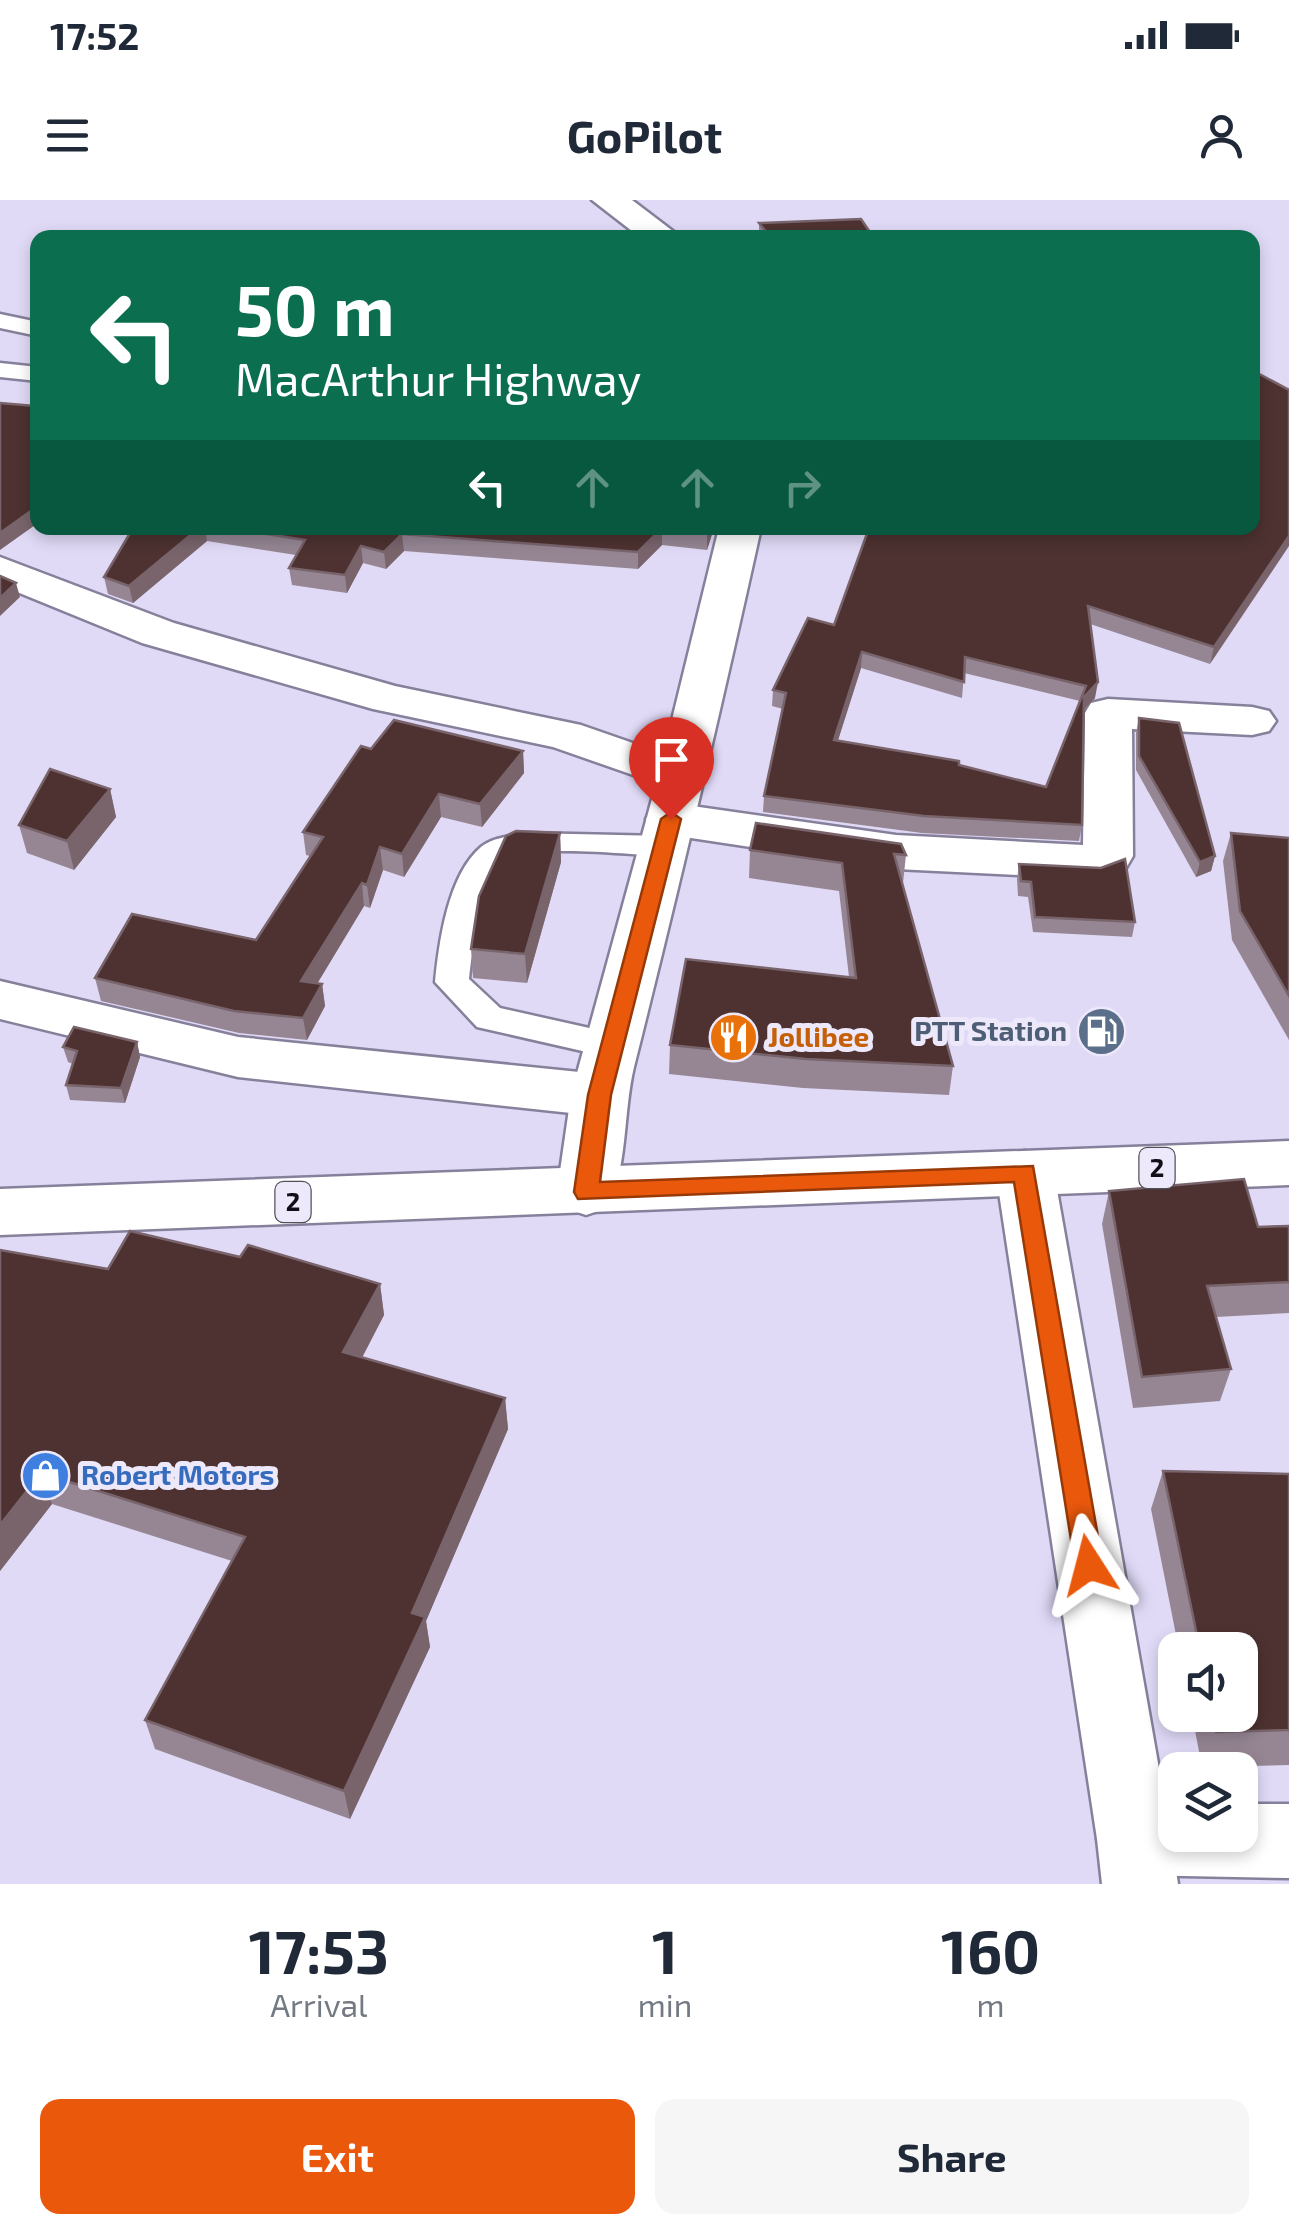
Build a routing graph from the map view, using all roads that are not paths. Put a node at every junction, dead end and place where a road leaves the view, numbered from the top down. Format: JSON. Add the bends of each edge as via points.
{"nodes":[{"id":1,"x":609,"y":200,"type":"edge"},
{"id":2,"x":653,"y":230,"type":"edge"},
{"id":3,"x":0,"y":321,"type":"edge"},
{"id":4,"x":30,"y":327,"type":"edge"},
{"id":5,"x":0,"y":370,"type":"edge"},
{"id":6,"x":30,"y":373,"type":"edge"},
{"id":7,"x":738,"y":535,"type":"edge"},
{"id":8,"x":0,"y":570,"type":"edge"},
{"id":9,"x":1252,"y":721,"type":"dead end"},
{"id":10,"x":673,"y":814,"type":"junction"},
{"id":11,"x":0,"y":1000,"type":"edge"},
{"id":12,"x":606,"y":1070,"type":"junction"},
{"id":13,"x":1289,"y":1162,"type":"edge"},
{"id":14,"x":1025,"y":1172,"type":"junction"},
{"id":15,"x":586,"y":1192,"type":"junction"},
{"id":16,"x":0,"y":1212,"type":"edge"},
{"id":17,"x":1289,"y":1840,"type":"edge"},
{"id":18,"x":1137,"y":1862,"type":"edge"}],
"edges":[{"from":1,"to":2,"type":"main road"},
{"from":3,"to":4,"type":"lane"},
{"from":5,"to":6,"type":"lane"},
{"from":7,"to":10,"type":"main road"},
{"from":8,"to":10,"type":"main road","via":[[158,634],[389,699],[564,735]]},
{"from":9,"to":10,"type":"main road","via":[[1108,713],[1111,834],[1108,856],[1098,862],[896,852]]},
{"from":10,"to":12,"type":"main road"},
{"from":10,"to":12,"type":"lane","via":[[494,852],[482,868],[454,952],[452,982],[489,1018]]},
{"from":11,"to":12,"type":"main road","via":[[238,1057]]},
{"from":12,"to":15,"type":"main road"},
{"from":13,"to":14,"type":"main road","number":"2"},
{"from":14,"to":15,"type":"main road","number":"2"},
{"from":14,"to":18,"type":"main road"},
{"from":15,"to":16,"type":"main road","number":"2"},
{"from":17,"to":18,"type":"main road"}]}
